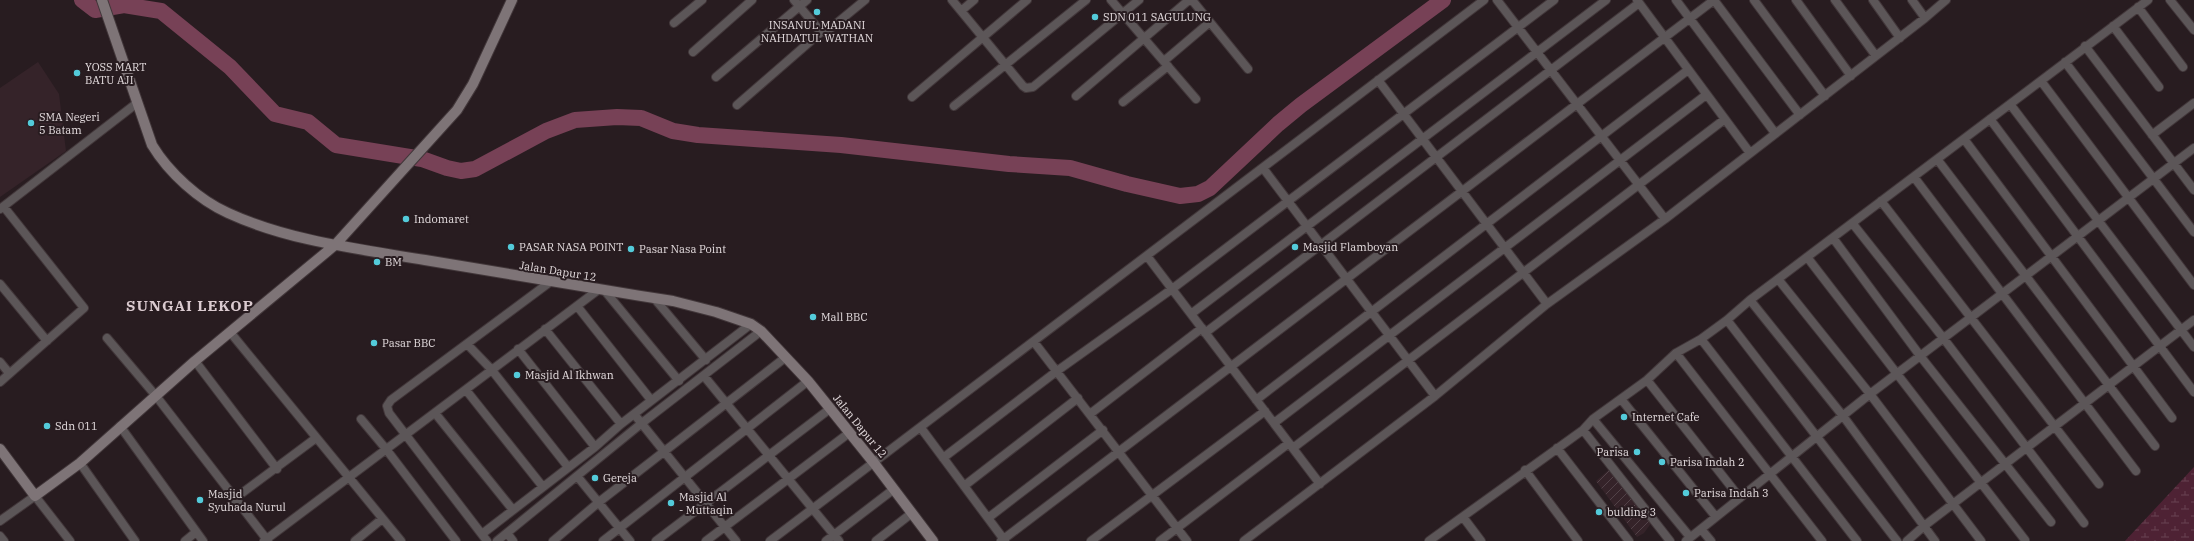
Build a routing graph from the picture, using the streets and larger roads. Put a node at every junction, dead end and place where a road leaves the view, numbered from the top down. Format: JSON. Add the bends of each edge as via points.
{"nodes":[{"id":1,"x":102,"y":0,"type":"edge"},
{"id":2,"x":512,"y":0,"type":"edge"},
{"id":3,"x":702,"y":0,"type":"edge"},
{"id":4,"x":752,"y":0,"type":"edge"},
{"id":5,"x":807,"y":0,"type":"edge"},
{"id":6,"x":865,"y":0,"type":"edge"},
{"id":7,"x":952,"y":0,"type":"edge"},
{"id":8,"x":974,"y":0,"type":"edge"},
{"id":9,"x":1028,"y":0,"type":"edge"},
{"id":10,"x":1086,"y":0,"type":"edge"},
{"id":11,"x":1111,"y":0,"type":"edge"},
{"id":12,"x":1139,"y":0,"type":"edge"},
{"id":13,"x":1189,"y":0,"type":"edge"},
{"id":14,"x":1192,"y":0,"type":"edge"},
{"id":15,"x":1484,"y":0,"type":"edge"},
{"id":16,"x":1497,"y":0,"type":"edge"},
{"id":17,"x":1554,"y":0,"type":"edge"},
{"id":18,"x":1606,"y":0,"type":"edge"},
{"id":19,"x":1676,"y":0,"type":"edge"},
{"id":20,"x":1714,"y":0,"type":"edge"},
{"id":21,"x":1754,"y":0,"type":"edge"},
{"id":22,"x":1796,"y":0,"type":"edge"},
{"id":23,"x":1835,"y":0,"type":"edge"},
{"id":24,"x":1873,"y":0,"type":"edge"},
{"id":25,"x":1912,"y":0,"type":"edge"},
{"id":26,"x":1946,"y":0,"type":"edge"},
{"id":27,"x":2148,"y":0,"type":"edge"},
{"id":28,"x":2170,"y":0,"type":"edge"},
{"id":29,"x":1638,"y":2,"type":"edge"},
{"id":30,"x":796,"y":3,"type":"edge"},
{"id":31,"x":2138,"y":7,"type":"junction"},
{"id":32,"x":961,"y":11,"type":"junction"},
{"id":33,"x":1123,"y":13,"type":"junction"},
{"id":34,"x":1689,"y":18,"type":"junction"},
{"id":35,"x":1925,"y":18,"type":"junction"},
{"id":36,"x":1210,"y":22,"type":"junction"},
{"id":37,"x":674,"y":23,"type":"dead end"},
{"id":38,"x":2113,"y":26,"type":"junction"},
{"id":39,"x":1518,"y":27,"type":"junction"},
{"id":40,"x":2194,"y":30,"type":"edge"},
{"id":41,"x":821,"y":32,"type":"junction"},
{"id":42,"x":983,"y":37,"type":"junction"},
{"id":43,"x":1664,"y":37,"type":"junction"},
{"id":44,"x":1145,"y":38,"type":"junction"},
{"id":45,"x":1900,"y":38,"type":"junction"},
{"id":46,"x":2085,"y":46,"type":"junction"},
{"id":47,"x":693,"y":52,"type":"dead end"},
{"id":48,"x":1537,"y":52,"type":"junction"},
{"id":49,"x":1876,"y":56,"type":"junction"},
{"id":50,"x":2065,"y":62,"type":"junction"},
{"id":51,"x":1166,"y":63,"type":"junction"},
{"id":52,"x":1006,"y":64,"type":"junction"},
{"id":53,"x":2183,"y":67,"type":"dead end"},
{"id":54,"x":1248,"y":69,"type":"dead end"},
{"id":55,"x":1551,"y":70,"type":"junction"},
{"id":56,"x":1688,"y":70,"type":"junction"},
{"id":57,"x":1851,"y":76,"type":"junction"},
{"id":58,"x":716,"y":77,"type":"dead end"},
{"id":59,"x":1378,"y":80,"type":"junction"},
{"id":60,"x":2040,"y":81,"type":"junction"},
{"id":61,"x":2159,"y":87,"type":"dead end"},
{"id":62,"x":1706,"y":95,"type":"junction"},
{"id":63,"x":1076,"y":96,"type":"dead end"},
{"id":64,"x":1825,"y":96,"type":"junction"},
{"id":65,"x":912,"y":97,"type":"dead end"},
{"id":66,"x":1196,"y":99,"type":"dead end"},
{"id":67,"x":1123,"y":102,"type":"dead end"},
{"id":68,"x":138,"y":103,"type":"junction"},
{"id":69,"x":2194,"y":103,"type":"edge"},
{"id":70,"x":1576,"y":104,"type":"junction"},
{"id":71,"x":2010,"y":104,"type":"junction"},
{"id":72,"x":737,"y":105,"type":"dead end"},
{"id":73,"x":954,"y":106,"type":"dead end"},
{"id":74,"x":1404,"y":114,"type":"junction"},
{"id":75,"x":1800,"y":115,"type":"junction"},
{"id":76,"x":1725,"y":119,"type":"junction"},
{"id":77,"x":1990,"y":119,"type":"junction"},
{"id":78,"x":1775,"y":133,"type":"junction"},
{"id":79,"x":2152,"y":135,"type":"junction"},
{"id":80,"x":1600,"y":137,"type":"junction"},
{"id":81,"x":1423,"y":138,"type":"junction"},
{"id":82,"x":1964,"y":139,"type":"junction"},
{"id":83,"x":2194,"y":148,"type":"edge"},
{"id":84,"x":1750,"y":153,"type":"junction"},
{"id":85,"x":1437,"y":157,"type":"junction"},
{"id":86,"x":1937,"y":159,"type":"junction"},
{"id":87,"x":1619,"y":161,"type":"junction"},
{"id":88,"x":2174,"y":164,"type":"junction"},
{"id":89,"x":1263,"y":168,"type":"junction"},
{"id":90,"x":1914,"y":177,"type":"junction"},
{"id":91,"x":2154,"y":180,"type":"junction"},
{"id":92,"x":1638,"y":185,"type":"junction"},
{"id":93,"x":2194,"y":190,"type":"edge"},
{"id":94,"x":1462,"y":191,"type":"junction"},
{"id":95,"x":2129,"y":199,"type":"junction"},
{"id":96,"x":1288,"y":201,"type":"junction"},
{"id":97,"x":1881,"y":201,"type":"junction"},
{"id":98,"x":2,"y":208,"type":"edge"},
{"id":99,"x":1664,"y":219,"type":"junction"},
{"id":100,"x":2099,"y":222,"type":"junction"},
{"id":101,"x":1486,"y":224,"type":"junction"},
{"id":102,"x":1853,"y":224,"type":"junction"},
{"id":103,"x":1307,"y":226,"type":"junction"},
{"id":104,"x":2194,"y":232,"type":"edge"},
{"id":105,"x":1833,"y":238,"type":"junction"},
{"id":106,"x":2078,"y":238,"type":"junction"},
{"id":107,"x":1321,"y":244,"type":"junction"},
{"id":108,"x":335,"y":245,"type":"junction"},
{"id":109,"x":1505,"y":248,"type":"junction"},
{"id":110,"x":1147,"y":256,"type":"junction"},
{"id":111,"x":1807,"y":257,"type":"junction"},
{"id":112,"x":2052,"y":258,"type":"junction"},
{"id":113,"x":1524,"y":272,"type":"junction"},
{"id":114,"x":2026,"y":277,"type":"junction"},
{"id":115,"x":1346,"y":278,"type":"junction"},
{"id":116,"x":1778,"y":279,"type":"junction"},
{"id":117,"x":550,"y":282,"type":"junction"},
{"id":118,"x":0,"y":284,"type":"edge"},
{"id":119,"x":2194,"y":285,"type":"edge"},
{"id":120,"x":1172,"y":289,"type":"junction"},
{"id":121,"x":602,"y":290,"type":"junction"},
{"id":122,"x":2003,"y":295,"type":"junction"},
{"id":123,"x":654,"y":298,"type":"junction"},
{"id":124,"x":1750,"y":300,"type":"junction"},
{"id":125,"x":1547,"y":304,"type":"junction"},
{"id":126,"x":577,"y":306,"type":"junction"},
{"id":127,"x":1371,"y":312,"type":"junction"},
{"id":128,"x":1191,"y":314,"type":"junction"},
{"id":129,"x":1971,"y":318,"type":"junction"},
{"id":130,"x":1727,"y":320,"type":"junction"},
{"id":131,"x":2194,"y":320,"type":"edge"},
{"id":132,"x":751,"y":324,"type":"junction"},
{"id":133,"x":545,"y":329,"type":"junction"},
{"id":134,"x":1204,"y":330,"type":"junction"},
{"id":135,"x":2181,"y":330,"type":"junction"},
{"id":136,"x":761,"y":331,"type":"junction"},
{"id":137,"x":230,"y":332,"type":"junction"},
{"id":138,"x":1389,"y":335,"type":"junction"},
{"id":139,"x":107,"y":338,"type":"dead end"},
{"id":140,"x":1700,"y":339,"type":"junction"},
{"id":141,"x":1944,"y":339,"type":"junction"},
{"id":142,"x":47,"y":341,"type":"junction"},
{"id":143,"x":1034,"y":342,"type":"junction"},
{"id":144,"x":467,"y":344,"type":"junction"},
{"id":145,"x":2160,"y":346,"type":"junction"},
{"id":146,"x":2194,"y":347,"type":"edge"},
{"id":147,"x":518,"y":349,"type":"junction"},
{"id":148,"x":1676,"y":353,"type":"junction"},
{"id":149,"x":786,"y":357,"type":"junction"},
{"id":150,"x":1921,"y":357,"type":"junction"},
{"id":151,"x":706,"y":360,"type":"junction"},
{"id":152,"x":1408,"y":360,"type":"junction"},
{"id":153,"x":195,"y":361,"type":"junction"},
{"id":154,"x":0,"y":362,"type":"edge"},
{"id":155,"x":1231,"y":366,"type":"junction"},
{"id":156,"x":2133,"y":366,"type":"junction"},
{"id":157,"x":491,"y":370,"type":"junction"},
{"id":158,"x":1057,"y":371,"type":"junction"},
{"id":159,"x":10,"y":373,"type":"junction"},
{"id":160,"x":1897,"y":374,"type":"junction"},
{"id":161,"x":704,"y":376,"type":"junction"},
{"id":162,"x":1647,"y":380,"type":"junction"},
{"id":163,"x":679,"y":381,"type":"junction"},
{"id":164,"x":808,"y":381,"type":"junction"},
{"id":165,"x":0,"y":382,"type":"edge"},
{"id":166,"x":2109,"y":385,"type":"junction"},
{"id":167,"x":466,"y":390,"type":"junction"},
{"id":168,"x":2194,"y":392,"type":"edge"},
{"id":169,"x":1870,"y":394,"type":"junction"},
{"id":170,"x":156,"y":396,"type":"junction"},
{"id":171,"x":1435,"y":396,"type":"junction"},
{"id":172,"x":1078,"y":398,"type":"junction"},
{"id":173,"x":1621,"y":399,"type":"junction"},
{"id":174,"x":651,"y":400,"type":"junction"},
{"id":175,"x":1256,"y":400,"type":"junction"},
{"id":176,"x":727,"y":404,"type":"junction"},
{"id":177,"x":2085,"y":404,"type":"junction"},
{"id":178,"x":830,"y":408,"type":"junction"},
{"id":179,"x":1265,"y":411,"type":"junction"},
{"id":180,"x":435,"y":413,"type":"junction"},
{"id":181,"x":634,"y":414,"type":"junction"},
{"id":182,"x":1090,"y":414,"type":"junction"},
{"id":183,"x":1843,"y":416,"type":"junction"},
{"id":184,"x":2172,"y":418,"type":"dead end"},
{"id":185,"x":361,"y":419,"type":"dead end"},
{"id":186,"x":1593,"y":419,"type":"junction"},
{"id":187,"x":642,"y":423,"type":"junction"},
{"id":188,"x":1274,"y":423,"type":"junction"},
{"id":189,"x":621,"y":424,"type":"junction"},
{"id":190,"x":120,"y":426,"type":"junction"},
{"id":191,"x":2054,"y":426,"type":"junction"},
{"id":192,"x":921,"y":428,"type":"junction"},
{"id":193,"x":747,"y":429,"type":"junction"},
{"id":194,"x":1103,"y":430,"type":"junction"},
{"id":195,"x":1583,"y":430,"type":"junction"},
{"id":196,"x":849,"y":433,"type":"junction"},
{"id":197,"x":406,"y":435,"type":"junction"},
{"id":198,"x":1817,"y":436,"type":"junction"},
{"id":199,"x":316,"y":438,"type":"junction"},
{"id":200,"x":1291,"y":445,"type":"junction"},
{"id":201,"x":2155,"y":446,"type":"dead end"},
{"id":202,"x":595,"y":447,"type":"junction"},
{"id":203,"x":1557,"y":448,"type":"junction"},
{"id":204,"x":2027,"y":448,"type":"junction"},
{"id":205,"x":0,"y":449,"type":"edge"},
{"id":206,"x":386,"y":449,"type":"junction"},
{"id":207,"x":1119,"y":451,"type":"junction"},
{"id":208,"x":665,"y":452,"type":"junction"},
{"id":209,"x":1792,"y":455,"type":"junction"},
{"id":210,"x":769,"y":456,"type":"junction"},
{"id":211,"x":943,"y":458,"type":"junction"},
{"id":212,"x":80,"y":463,"type":"junction"},
{"id":213,"x":874,"y":463,"type":"junction"},
{"id":214,"x":2006,"y":464,"type":"junction"},
{"id":215,"x":568,"y":467,"type":"junction"},
{"id":216,"x":276,"y":469,"type":"junction"},
{"id":217,"x":1525,"y":470,"type":"junction"},
{"id":218,"x":2136,"y":471,"type":"dead end"},
{"id":219,"x":1769,"y":474,"type":"junction"},
{"id":220,"x":577,"y":476,"type":"junction"},
{"id":221,"x":684,"y":477,"type":"junction"},
{"id":222,"x":349,"y":478,"type":"junction"},
{"id":223,"x":788,"y":480,"type":"junction"},
{"id":224,"x":1981,"y":483,"type":"junction"},
{"id":225,"x":1320,"y":484,"type":"junction"},
{"id":226,"x":2099,"y":484,"type":"dead end"},
{"id":227,"x":964,"y":486,"type":"junction"},
{"id":228,"x":543,"y":487,"type":"junction"},
{"id":229,"x":894,"y":489,"type":"junction"},
{"id":230,"x":1153,"y":495,"type":"junction"},
{"id":231,"x":35,"y":496,"type":"junction"},
{"id":232,"x":1740,"y":498,"type":"junction"},
{"id":233,"x":234,"y":499,"type":"junction"},
{"id":234,"x":599,"y":502,"type":"junction"},
{"id":235,"x":706,"y":503,"type":"junction"},
{"id":236,"x":1952,"y":505,"type":"junction"},
{"id":237,"x":513,"y":510,"type":"junction"},
{"id":238,"x":813,"y":510,"type":"junction"},
{"id":239,"x":912,"y":513,"type":"junction"},
{"id":240,"x":1463,"y":517,"type":"junction"},
{"id":241,"x":1716,"y":517,"type":"junction"},
{"id":242,"x":988,"y":518,"type":"junction"},
{"id":243,"x":382,"y":519,"type":"junction"},
{"id":244,"x":0,"y":521,"type":"edge"},
{"id":245,"x":2051,"y":522,"type":"dead end"},
{"id":246,"x":2084,"y":523,"type":"dead end"},
{"id":247,"x":1924,"y":526,"type":"junction"},
{"id":248,"x":619,"y":528,"type":"junction"},
{"id":249,"x":724,"y":528,"type":"junction"},
{"id":250,"x":1177,"y":528,"type":"junction"},
{"id":251,"x":1701,"y":529,"type":"junction"},
{"id":252,"x":196,"y":532,"type":"junction"},
{"id":253,"x":507,"y":533,"type":"junction"},
{"id":254,"x":0,"y":536,"type":"edge"},
{"id":255,"x":485,"y":538,"type":"edge"},
{"id":256,"x":836,"y":538,"type":"edge"},
{"id":257,"x":1688,"y":539,"type":"edge"},
{"id":258,"x":266,"y":540,"type":"edge"},
{"id":259,"x":1003,"y":540,"type":"edge"},
{"id":260,"x":2024,"y":540,"type":"dead end"},
{"id":261,"x":4,"y":541,"type":"edge"},
{"id":262,"x":70,"y":541,"type":"edge"},
{"id":263,"x":135,"y":541,"type":"edge"},
{"id":264,"x":185,"y":541,"type":"edge"},
{"id":265,"x":203,"y":541,"type":"edge"},
{"id":266,"x":355,"y":541,"type":"edge"},
{"id":267,"x":400,"y":541,"type":"edge"},
{"id":268,"x":456,"y":541,"type":"edge"},
{"id":269,"x":497,"y":541,"type":"edge"},
{"id":270,"x":512,"y":541,"type":"edge"},
{"id":271,"x":553,"y":541,"type":"edge"},
{"id":272,"x":603,"y":541,"type":"edge"},
{"id":273,"x":630,"y":541,"type":"edge"},
{"id":274,"x":656,"y":541,"type":"edge"},
{"id":275,"x":706,"y":541,"type":"edge"},
{"id":276,"x":736,"y":541,"type":"edge"},
{"id":277,"x":770,"y":541,"type":"edge"},
{"id":278,"x":826,"y":541,"type":"edge"},
{"id":279,"x":876,"y":541,"type":"edge"},
{"id":280,"x":932,"y":541,"type":"edge"},
{"id":281,"x":1091,"y":541,"type":"edge"},
{"id":282,"x":1160,"y":541,"type":"edge"},
{"id":283,"x":1187,"y":541,"type":"edge"},
{"id":284,"x":1244,"y":541,"type":"edge"},
{"id":285,"x":1429,"y":541,"type":"edge"},
{"id":286,"x":1481,"y":541,"type":"edge"},
{"id":287,"x":1578,"y":541,"type":"edge"},
{"id":288,"x":1629,"y":541,"type":"edge"},
{"id":289,"x":1670,"y":541,"type":"edge"},
{"id":290,"x":1711,"y":541,"type":"edge"},
{"id":291,"x":1822,"y":541,"type":"edge"},
{"id":292,"x":1858,"y":541,"type":"edge"},
{"id":293,"x":1897,"y":541,"type":"edge"},
{"id":294,"x":1907,"y":541,"type":"edge"},
{"id":295,"x":1935,"y":541,"type":"edge"},
{"id":296,"x":1980,"y":541,"type":"edge"}],
"edges":[{"from":1,"to":68,"type":"street","name":"Jalan Dapur 12"},
{"from":2,"to":108,"type":"street","via":[[473,84],[446,124]]},
{"from":3,"to":37,"type":"street"},
{"from":4,"to":47,"type":"street"},
{"from":5,"to":30,"type":"street"},
{"from":6,"to":41,"type":"street","via":[[826,32]]},
{"from":7,"to":32,"type":"street"},
{"from":8,"to":32,"type":"street"},
{"from":9,"to":42,"type":"street"},
{"from":10,"to":52,"type":"street"},
{"from":11,"to":33,"type":"street"},
{"from":12,"to":33,"type":"street"},
{"from":13,"to":44,"type":"street"},
{"from":14,"to":36,"type":"street"},
{"from":15,"to":59,"type":"street"},
{"from":16,"to":39,"type":"street"},
{"from":17,"to":39,"type":"street"},
{"from":18,"to":48,"type":"street"},
{"from":19,"to":34,"type":"street"},
{"from":20,"to":34,"type":"street"},
{"from":20,"to":75,"type":"street"},
{"from":21,"to":64,"type":"street"},
{"from":22,"to":57,"type":"street"},
{"from":23,"to":49,"type":"street"},
{"from":24,"to":45,"type":"street"},
{"from":25,"to":35,"type":"street"},
{"from":26,"to":35,"type":"street"},
{"from":27,"to":31,"type":"street"},
{"from":28,"to":40,"type":"street"},
{"from":29,"to":43,"type":"street"},
{"from":29,"to":55,"type":"street"},
{"from":30,"to":41,"type":"street"},
{"from":30,"to":58,"type":"street"},
{"from":31,"to":38,"type":"street"},
{"from":31,"to":53,"type":"street"},
{"from":32,"to":42,"type":"street"},
{"from":33,"to":44,"type":"street"},
{"from":33,"to":52,"type":"street","via":[[1033,87],[1023,86]]},
{"from":34,"to":43,"type":"street"},
{"from":34,"to":78,"type":"street"},
{"from":35,"to":45,"type":"street"},
{"from":36,"to":51,"type":"street"},
{"from":36,"to":54,"type":"street"},
{"from":38,"to":46,"type":"street"},
{"from":38,"to":61,"type":"street"},
{"from":39,"to":48,"type":"street"},
{"from":39,"to":74,"type":"street"},
{"from":41,"to":72,"type":"street"},
{"from":42,"to":52,"type":"street"},
{"from":42,"to":65,"type":"street"},
{"from":43,"to":56,"type":"street"},
{"from":43,"to":70,"type":"street"},
{"from":44,"to":51,"type":"street"},
{"from":44,"to":63,"type":"street"},
{"from":45,"to":49,"type":"street"},
{"from":46,"to":50,"type":"street"},
{"from":46,"to":79,"type":"street"},
{"from":48,"to":55,"type":"street"},
{"from":48,"to":81,"type":"street"},
{"from":49,"to":57,"type":"street"},
{"from":50,"to":60,"type":"street"},
{"from":50,"to":91,"type":"street"},
{"from":51,"to":66,"type":"street"},
{"from":51,"to":67,"type":"street"},
{"from":52,"to":73,"type":"street"},
{"from":55,"to":70,"type":"street"},
{"from":55,"to":85,"type":"street"},
{"from":56,"to":62,"type":"street"},
{"from":56,"to":80,"type":"street"},
{"from":57,"to":64,"type":"street"},
{"from":59,"to":74,"type":"street"},
{"from":59,"to":89,"type":"street"},
{"from":60,"to":71,"type":"street"},
{"from":60,"to":95,"type":"street"},
{"from":62,"to":76,"type":"street"},
{"from":62,"to":87,"type":"street"},
{"from":64,"to":75,"type":"street"},
{"from":68,"to":98,"type":"street"},
{"from":68,"to":108,"type":"street","name":"Jalan Dapur 12","via":[[152,146],[160,158],[206,199],[228,213],[265,227]]},
{"from":69,"to":79,"type":"street"},
{"from":70,"to":80,"type":"street"},
{"from":70,"to":94,"type":"street"},
{"from":71,"to":77,"type":"street"},
{"from":71,"to":100,"type":"street"},
{"from":74,"to":81,"type":"street"},
{"from":74,"to":96,"type":"street"},
{"from":75,"to":78,"type":"street"},
{"from":76,"to":84,"type":"street"},
{"from":76,"to":92,"type":"street"},
{"from":77,"to":82,"type":"street"},
{"from":77,"to":106,"type":"street"},
{"from":78,"to":84,"type":"street"},
{"from":79,"to":88,"type":"street"},
{"from":80,"to":87,"type":"street"},
{"from":80,"to":101,"type":"street"},
{"from":81,"to":85,"type":"street"},
{"from":81,"to":103,"type":"street"},
{"from":82,"to":86,"type":"street"},
{"from":82,"to":112,"type":"street"},
{"from":83,"to":88,"type":"street"},
{"from":84,"to":99,"type":"street"},
{"from":85,"to":94,"type":"street"},
{"from":85,"to":107,"type":"street"},
{"from":86,"to":90,"type":"street"},
{"from":86,"to":114,"type":"street"},
{"from":87,"to":92,"type":"street"},
{"from":87,"to":109,"type":"street"},
{"from":88,"to":91,"type":"street"},
{"from":88,"to":93,"type":"street"},
{"from":89,"to":96,"type":"street"},
{"from":89,"to":110,"type":"street"},
{"from":90,"to":97,"type":"street"},
{"from":90,"to":122,"type":"street"},
{"from":91,"to":95,"type":"street"},
{"from":91,"to":104,"type":"street"},
{"from":92,"to":99,"type":"street"},
{"from":92,"to":113,"type":"street"},
{"from":94,"to":101,"type":"street"},
{"from":94,"to":115,"type":"street"},
{"from":95,"to":100,"type":"street"},
{"from":95,"to":119,"type":"street"},
{"from":96,"to":103,"type":"street"},
{"from":96,"to":120,"type":"street"},
{"from":97,"to":102,"type":"street"},
{"from":97,"to":129,"type":"street"},
{"from":98,"to":142,"type":"street","via":[[84,308]]},
{"from":99,"to":125,"type":"street"},
{"from":100,"to":106,"type":"street"},
{"from":100,"to":135,"type":"street"},
{"from":101,"to":109,"type":"street"},
{"from":101,"to":127,"type":"street"},
{"from":102,"to":105,"type":"street"},
{"from":102,"to":141,"type":"street"},
{"from":103,"to":107,"type":"street"},
{"from":103,"to":128,"type":"street"},
{"from":105,"to":111,"type":"street"},
{"from":105,"to":150,"type":"street"},
{"from":106,"to":112,"type":"street"},
{"from":106,"to":145,"type":"street"},
{"from":107,"to":115,"type":"street"},
{"from":107,"to":134,"type":"street"},
{"from":108,"to":117,"type":"street","name":"Jalan Dapur 12"},
{"from":108,"to":137,"type":"street"},
{"from":109,"to":113,"type":"street"},
{"from":109,"to":138,"type":"street"},
{"from":110,"to":120,"type":"street"},
{"from":110,"to":143,"type":"street"},
{"from":111,"to":116,"type":"street"},
{"from":111,"to":160,"type":"street"},
{"from":112,"to":114,"type":"street"},
{"from":112,"to":156,"type":"street"},
{"from":113,"to":125,"type":"street"},
{"from":113,"to":152,"type":"street"},
{"from":114,"to":122,"type":"street"},
{"from":114,"to":166,"type":"street"},
{"from":115,"to":127,"type":"street"},
{"from":115,"to":155,"type":"street"},
{"from":116,"to":124,"type":"street"},
{"from":116,"to":169,"type":"street"},
{"from":117,"to":121,"type":"street","name":"Jalan Dapur 12"},
{"from":117,"to":144,"type":"street"},
{"from":118,"to":142,"type":"street"},
{"from":120,"to":128,"type":"street"},
{"from":120,"to":158,"type":"street"},
{"from":121,"to":123,"type":"street","name":"Jalan Dapur 12"},
{"from":121,"to":126,"type":"street"},
{"from":121,"to":163,"type":"street"},
{"from":122,"to":129,"type":"street"},
{"from":122,"to":177,"type":"street"},
{"from":123,"to":132,"type":"street","name":"Jalan Dapur 12","via":[[716,312]]},
{"from":123,"to":151,"type":"street"},
{"from":124,"to":130,"type":"street"},
{"from":124,"to":183,"type":"street"},
{"from":125,"to":171,"type":"street"},
{"from":126,"to":133,"type":"street"},
{"from":126,"to":174,"type":"street"},
{"from":127,"to":138,"type":"street"},
{"from":127,"to":175,"type":"street"},
{"from":128,"to":134,"type":"street"},
{"from":129,"to":141,"type":"street"},
{"from":129,"to":191,"type":"street"},
{"from":130,"to":140,"type":"street"},
{"from":130,"to":198,"type":"street"},
{"from":131,"to":135,"type":"street"},
{"from":132,"to":136,"type":"street","name":"Jalan Dapur 12"},
{"from":132,"to":151,"type":"street"},
{"from":133,"to":147,"type":"street"},
{"from":133,"to":189,"type":"street"},
{"from":134,"to":155,"type":"street"},
{"from":134,"to":182,"type":"street"},
{"from":135,"to":145,"type":"street"},
{"from":135,"to":146,"type":"street"},
{"from":136,"to":149,"type":"street","name":"Jalan Dapur 12"},
{"from":136,"to":161,"type":"street"},
{"from":137,"to":153,"type":"street"},
{"from":137,"to":199,"type":"street"},
{"from":138,"to":152,"type":"street"},
{"from":138,"to":188,"type":"street"},
{"from":139,"to":170,"type":"street"},
{"from":140,"to":148,"type":"street"},
{"from":140,"to":209,"type":"street"},
{"from":141,"to":150,"type":"street"},
{"from":141,"to":204,"type":"street"},
{"from":142,"to":159,"type":"street"},
{"from":143,"to":158,"type":"street"},
{"from":143,"to":192,"type":"street"},
{"from":144,"to":157,"type":"street"},
{"from":144,"to":197,"type":"street","via":[[391,400],[388,410]]},
{"from":145,"to":156,"type":"street"},
{"from":145,"to":168,"type":"street"},
{"from":147,"to":157,"type":"street"},
{"from":147,"to":202,"type":"street"},
{"from":148,"to":162,"type":"street"},
{"from":148,"to":219,"type":"street"},
{"from":149,"to":164,"type":"street","name":"Jalan Dapur 12"},
{"from":149,"to":176,"type":"street"},
{"from":150,"to":160,"type":"street"},
{"from":150,"to":214,"type":"street"},
{"from":151,"to":163,"type":"street"},
{"from":152,"to":171,"type":"street"},
{"from":152,"to":200,"type":"street"},
{"from":153,"to":170,"type":"street"},
{"from":153,"to":216,"type":"street"},
{"from":154,"to":159,"type":"street"},
{"from":155,"to":175,"type":"street"},
{"from":155,"to":207,"type":"street"},
{"from":156,"to":166,"type":"street"},
{"from":156,"to":184,"type":"street"},
{"from":157,"to":167,"type":"street"},
{"from":157,"to":215,"type":"street"},
{"from":158,"to":172,"type":"street"},
{"from":158,"to":211,"type":"street"},
{"from":159,"to":165,"type":"street"},
{"from":160,"to":169,"type":"street"},
{"from":160,"to":224,"type":"street"},
{"from":161,"to":176,"type":"street"},
{"from":161,"to":187,"type":"street"},
{"from":162,"to":173,"type":"street"},
{"from":162,"to":232,"type":"street"},
{"from":163,"to":174,"type":"street"},
{"from":164,"to":178,"type":"street","name":"Jalan Dapur 12"},
{"from":164,"to":193,"type":"street"},
{"from":166,"to":177,"type":"street"},
{"from":166,"to":201,"type":"street"},
{"from":167,"to":180,"type":"street"},
{"from":167,"to":228,"type":"street"},
{"from":169,"to":183,"type":"street"},
{"from":169,"to":236,"type":"street"},
{"from":170,"to":190,"type":"street"},
{"from":170,"to":233,"type":"street"},
{"from":171,"to":225,"type":"street"},
{"from":172,"to":182,"type":"street"},
{"from":172,"to":227,"type":"street"},
{"from":173,"to":186,"type":"street"},
{"from":173,"to":241,"type":"street"},
{"from":174,"to":181,"type":"street"},
{"from":175,"to":179,"type":"street"},
{"from":176,"to":193,"type":"street"},
{"from":176,"to":208,"type":"street"},
{"from":177,"to":191,"type":"street"},
{"from":177,"to":218,"type":"street"},
{"from":178,"to":196,"type":"street","name":"Jalan Dapur 12"},
{"from":178,"to":210,"type":"street"},
{"from":179,"to":188,"type":"street"},
{"from":179,"to":230,"type":"street"},
{"from":180,"to":197,"type":"street"},
{"from":180,"to":237,"type":"street"},
{"from":181,"to":187,"type":"street"},
{"from":181,"to":189,"type":"street"},
{"from":182,"to":194,"type":"street"},
{"from":183,"to":198,"type":"street"},
{"from":183,"to":247,"type":"street"},
{"from":185,"to":206,"type":"street"},
{"from":186,"to":195,"type":"street"},
{"from":186,"to":257,"type":"street"},
{"from":187,"to":208,"type":"street"},
{"from":187,"to":220,"type":"street"},
{"from":188,"to":200,"type":"street"},
{"from":189,"to":202,"type":"street"},
{"from":190,"to":212,"type":"street"},
{"from":190,"to":252,"type":"street"},
{"from":191,"to":204,"type":"street"},
{"from":191,"to":226,"type":"street"},
{"from":192,"to":211,"type":"street"},
{"from":192,"to":213,"type":"street"},
{"from":193,"to":210,"type":"street"},
{"from":193,"to":221,"type":"street"},
{"from":194,"to":207,"type":"street"},
{"from":194,"to":242,"type":"street"},
{"from":195,"to":203,"type":"street"},
{"from":195,"to":289,"type":"street"},
{"from":196,"to":213,"type":"street","name":"Jalan Dapur 12"},
{"from":196,"to":223,"type":"street"},
{"from":197,"to":206,"type":"street"},
{"from":197,"to":255,"type":"street"},
{"from":198,"to":209,"type":"street"},
{"from":198,"to":293,"type":"street"},
{"from":199,"to":216,"type":"street"},
{"from":199,"to":222,"type":"street"},
{"from":200,"to":225,"type":"street"},
{"from":200,"to":250,"type":"street"},
{"from":202,"to":215,"type":"street"},
{"from":203,"to":217,"type":"street"},
{"from":203,"to":288,"type":"street"},
{"from":204,"to":214,"type":"street"},
{"from":204,"to":246,"type":"street"},
{"from":205,"to":231,"type":"street"},
{"from":206,"to":222,"type":"street"},
{"from":206,"to":268,"type":"street"},
{"from":207,"to":230,"type":"street"},
{"from":207,"to":259,"type":"street"},
{"from":208,"to":221,"type":"street"},
{"from":208,"to":234,"type":"street"},
{"from":209,"to":219,"type":"street"},
{"from":209,"to":292,"type":"street"},
{"from":210,"to":223,"type":"street"},
{"from":210,"to":235,"type":"street"},
{"from":211,"to":227,"type":"street"},
{"from":212,"to":231,"type":"street"},
{"from":212,"to":263,"type":"street"},
{"from":213,"to":229,"type":"street","name":"Jalan Dapur 12"},
{"from":213,"to":238,"type":"street"},
{"from":214,"to":224,"type":"street"},
{"from":214,"to":245,"type":"street"},
{"from":215,"to":228,"type":"street"},
{"from":216,"to":233,"type":"street"},
{"from":217,"to":240,"type":"street"},
{"from":217,"to":287,"type":"street"},
{"from":219,"to":232,"type":"street"},
{"from":219,"to":291,"type":"street"},
{"from":220,"to":234,"type":"street"},
{"from":220,"to":253,"type":"street"},
{"from":221,"to":235,"type":"street"},
{"from":221,"to":248,"type":"street"},
{"from":222,"to":243,"type":"street"},
{"from":222,"to":258,"type":"street"},
{"from":223,"to":238,"type":"street"},
{"from":223,"to":249,"type":"street"},
{"from":224,"to":236,"type":"street"},
{"from":224,"to":260,"type":"street"},
{"from":225,"to":284,"type":"street"},
{"from":227,"to":242,"type":"street"},
{"from":228,"to":237,"type":"street"},
{"from":229,"to":239,"type":"street","name":"Jalan Dapur 12"},
{"from":229,"to":256,"type":"street"},
{"from":230,"to":250,"type":"street"},
{"from":230,"to":281,"type":"street"},
{"from":231,"to":244,"type":"street"},
{"from":231,"to":262,"type":"street"},
{"from":232,"to":241,"type":"street"},
{"from":233,"to":258,"type":"street"},
{"from":234,"to":248,"type":"street"},
{"from":234,"to":271,"type":"street"},
{"from":235,"to":249,"type":"street"},
{"from":235,"to":274,"type":"street"},
{"from":236,"to":247,"type":"street"},
{"from":236,"to":296,"type":"street"},
{"from":237,"to":255,"type":"street"},
{"from":238,"to":256,"type":"street"},
{"from":238,"to":277,"type":"street"},
{"from":239,"to":279,"type":"street"},
{"from":239,"to":280,"type":"street","name":"Jalan Dapur 12"},
{"from":240,"to":285,"type":"street"},
{"from":240,"to":286,"type":"street"},
{"from":241,"to":251,"type":"street"},
{"from":242,"to":259,"type":"street"},
{"from":243,"to":266,"type":"street"},
{"from":243,"to":267,"type":"street"},
{"from":247,"to":294,"type":"street"},
{"from":247,"to":295,"type":"street"},
{"from":248,"to":272,"type":"street"},
{"from":248,"to":273,"type":"street"},
{"from":249,"to":275,"type":"street"},
{"from":249,"to":276,"type":"street"},
{"from":250,"to":282,"type":"street"},
{"from":250,"to":283,"type":"street"},
{"from":251,"to":257,"type":"street"},
{"from":251,"to":290,"type":"street"},
{"from":252,"to":264,"type":"street"},
{"from":252,"to":265,"type":"street"},
{"from":253,"to":269,"type":"street"},
{"from":253,"to":270,"type":"street"},
{"from":254,"to":261,"type":"street"},
{"from":256,"to":278,"type":"street"}]}
